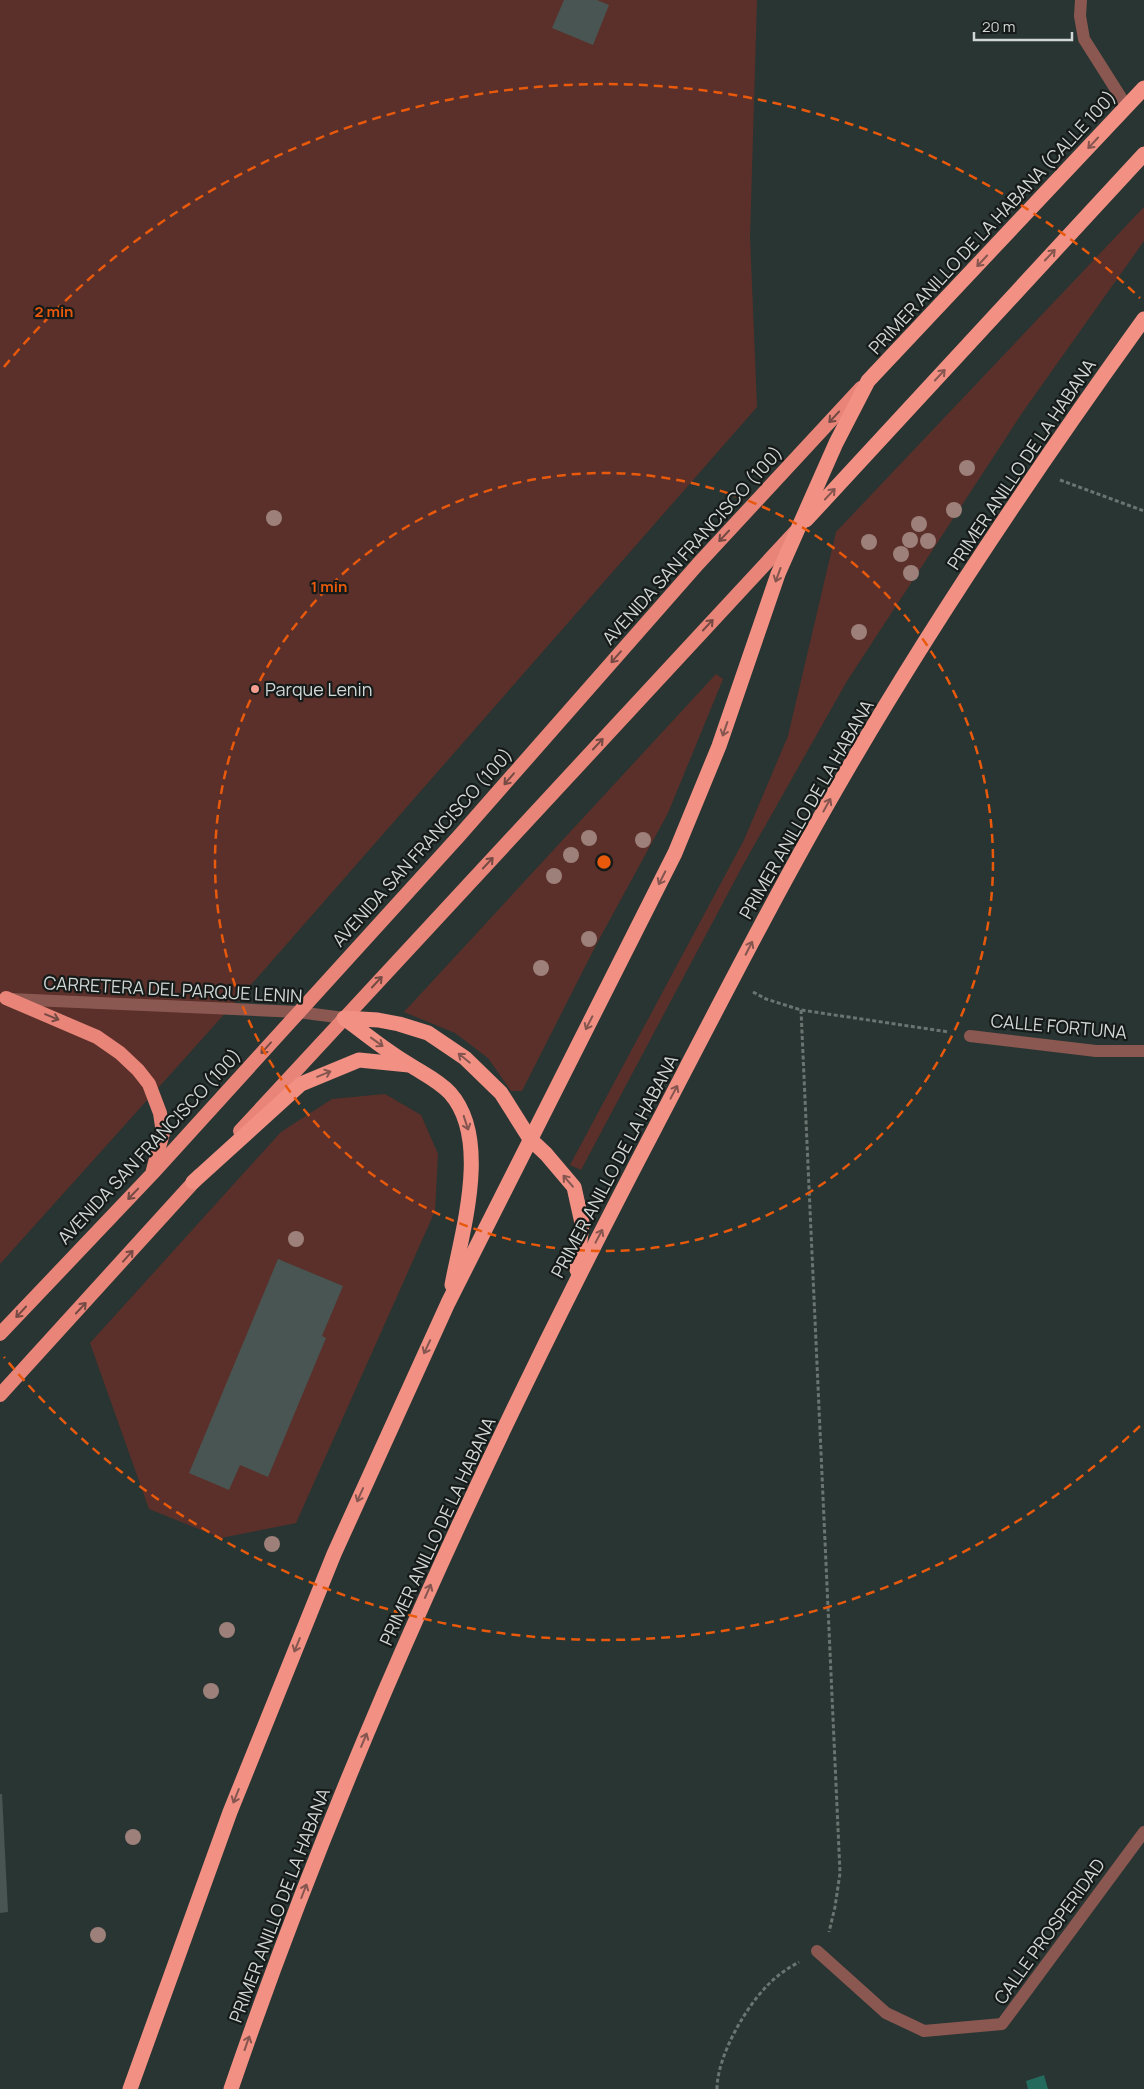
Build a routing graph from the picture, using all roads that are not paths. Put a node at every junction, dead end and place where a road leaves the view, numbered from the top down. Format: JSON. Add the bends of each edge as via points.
{"nodes":[{"id":1,"x":1081,"y":0,"type":"edge"},
{"id":2,"x":1144,"y":88,"type":"edge"},
{"id":3,"x":1127,"y":107,"type":"junction"},
{"id":4,"x":1144,"y":154,"type":"edge"},
{"id":5,"x":1144,"y":319,"type":"edge"},
{"id":6,"x":868,"y":381,"type":"junction"},
{"id":7,"x":797,"y":530,"type":"junction"},
{"id":8,"x":3,"y":998,"type":"edge"},
{"id":9,"x":298,"y":1012,"type":"junction"},
{"id":10,"x":344,"y":1018,"type":"junction"},
{"id":11,"x":970,"y":1036,"type":"road end"},
{"id":12,"x":1144,"y":1051,"type":"edge"},
{"id":13,"x":410,"y":1065,"type":"junction"},
{"id":14,"x":530,"y":1139,"type":"junction"},
{"id":15,"x":152,"y":1174,"type":"junction"},
{"id":16,"x":193,"y":1182,"type":"junction"},
{"id":17,"x":576,"y":1279,"type":"junction"},
{"id":18,"x":448,"y":1303,"type":"junction"},
{"id":19,"x":0,"y":1334,"type":"edge"},
{"id":20,"x":0,"y":1395,"type":"edge"},
{"id":21,"x":1144,"y":1832,"type":"edge"},
{"id":22,"x":817,"y":1951,"type":"road end"},
{"id":23,"x":130,"y":2089,"type":"edge"},
{"id":24,"x":231,"y":2089,"type":"edge"}],
"edges":[{"from":1,"to":3,"type":"street","via":[[1084,39]]},
{"from":2,"to":3,"type":"highway","name":"PRIMER ANILLO DE LA HABANA (CALLE 100)"},
{"from":3,"to":6,"type":"highway","name":"PRIMER ANILLO DE LA HABANA (CALLE 100)","one_way":true},
{"from":7,"to":4,"type":"highway","one_way":true},
{"from":17,"to":5,"type":"highway","name":"PRIMER ANILLO DE LA HABANA","one_way":true,"via":[[846,772],[935,625],[1036,471]]},
{"from":6,"to":7,"type":"highway","name":"PRIMER ANILLO DE LA HABANA (CALLE 100)"},
{"from":6,"to":9,"type":"highway","name":"AVENIDA SAN FRANCISCO (100)","one_way":true,"via":[[698,564],[466,828]]},
{"from":10,"to":7,"type":"highway","one_way":true},
{"from":7,"to":14,"type":"highway","name":"PRIMER ANILLO DE LA HABANA (CALLE 100)","one_way":true,"via":[[778,574],[719,746],[674,853]]},
{"from":8,"to":9,"type":"street","name":"CARRETERA DEL PARQUE LENIN"},
{"from":8,"to":15,"type":"highway","one_way":true,"via":[[97,1038],[138,1070],[149,1084],[160,1113],[163,1133]]},
{"from":9,"to":10,"type":"street","name":"CARRETERA DEL PARQUE LENIN"},
{"from":9,"to":15,"type":"highway","name":"AVENIDA SAN FRANCISCO (100)","one_way":true},
{"from":10,"to":13,"type":"highway","one_way":true},
{"from":14,"to":10,"type":"highway","one_way":true,"via":[[500,1093],[465,1058],[443,1042],[399,1024]]},
{"from":10,"to":16,"type":"highway"},
{"from":11,"to":12,"type":"street","name":"CALLE FORTUNA","via":[[1096,1051]]},
{"from":16,"to":13,"type":"highway","one_way":true,"via":[[301,1084],[359,1060]]},
{"from":13,"to":18,"type":"highway","one_way":true,"via":[[451,1094],[462,1111],[470,1136],[467,1202]]},
{"from":17,"to":14,"type":"highway","one_way":true,"via":[[582,1223],[574,1187]]},
{"from":14,"to":18,"type":"highway","name":"PRIMER ANILLO DE LA HABANA (CALLE 100)"},
{"from":15,"to":19,"type":"highway","name":"AVENIDA SAN FRANCISCO (100)","one_way":true},
{"from":20,"to":16,"type":"highway","one_way":true},
{"from":24,"to":17,"type":"highway","name":"PRIMER ANILLO DE LA HABANA","one_way":true,"via":[[252,2026],[350,1774],[466,1507]]},
{"from":18,"to":23,"type":"highway","one_way":true,"via":[[334,1554],[230,1812]]},
{"from":21,"to":22,"type":"street","name":"CALLE PROSPERIDAD","via":[[1002,2024],[924,2031],[886,2013]]}]}
